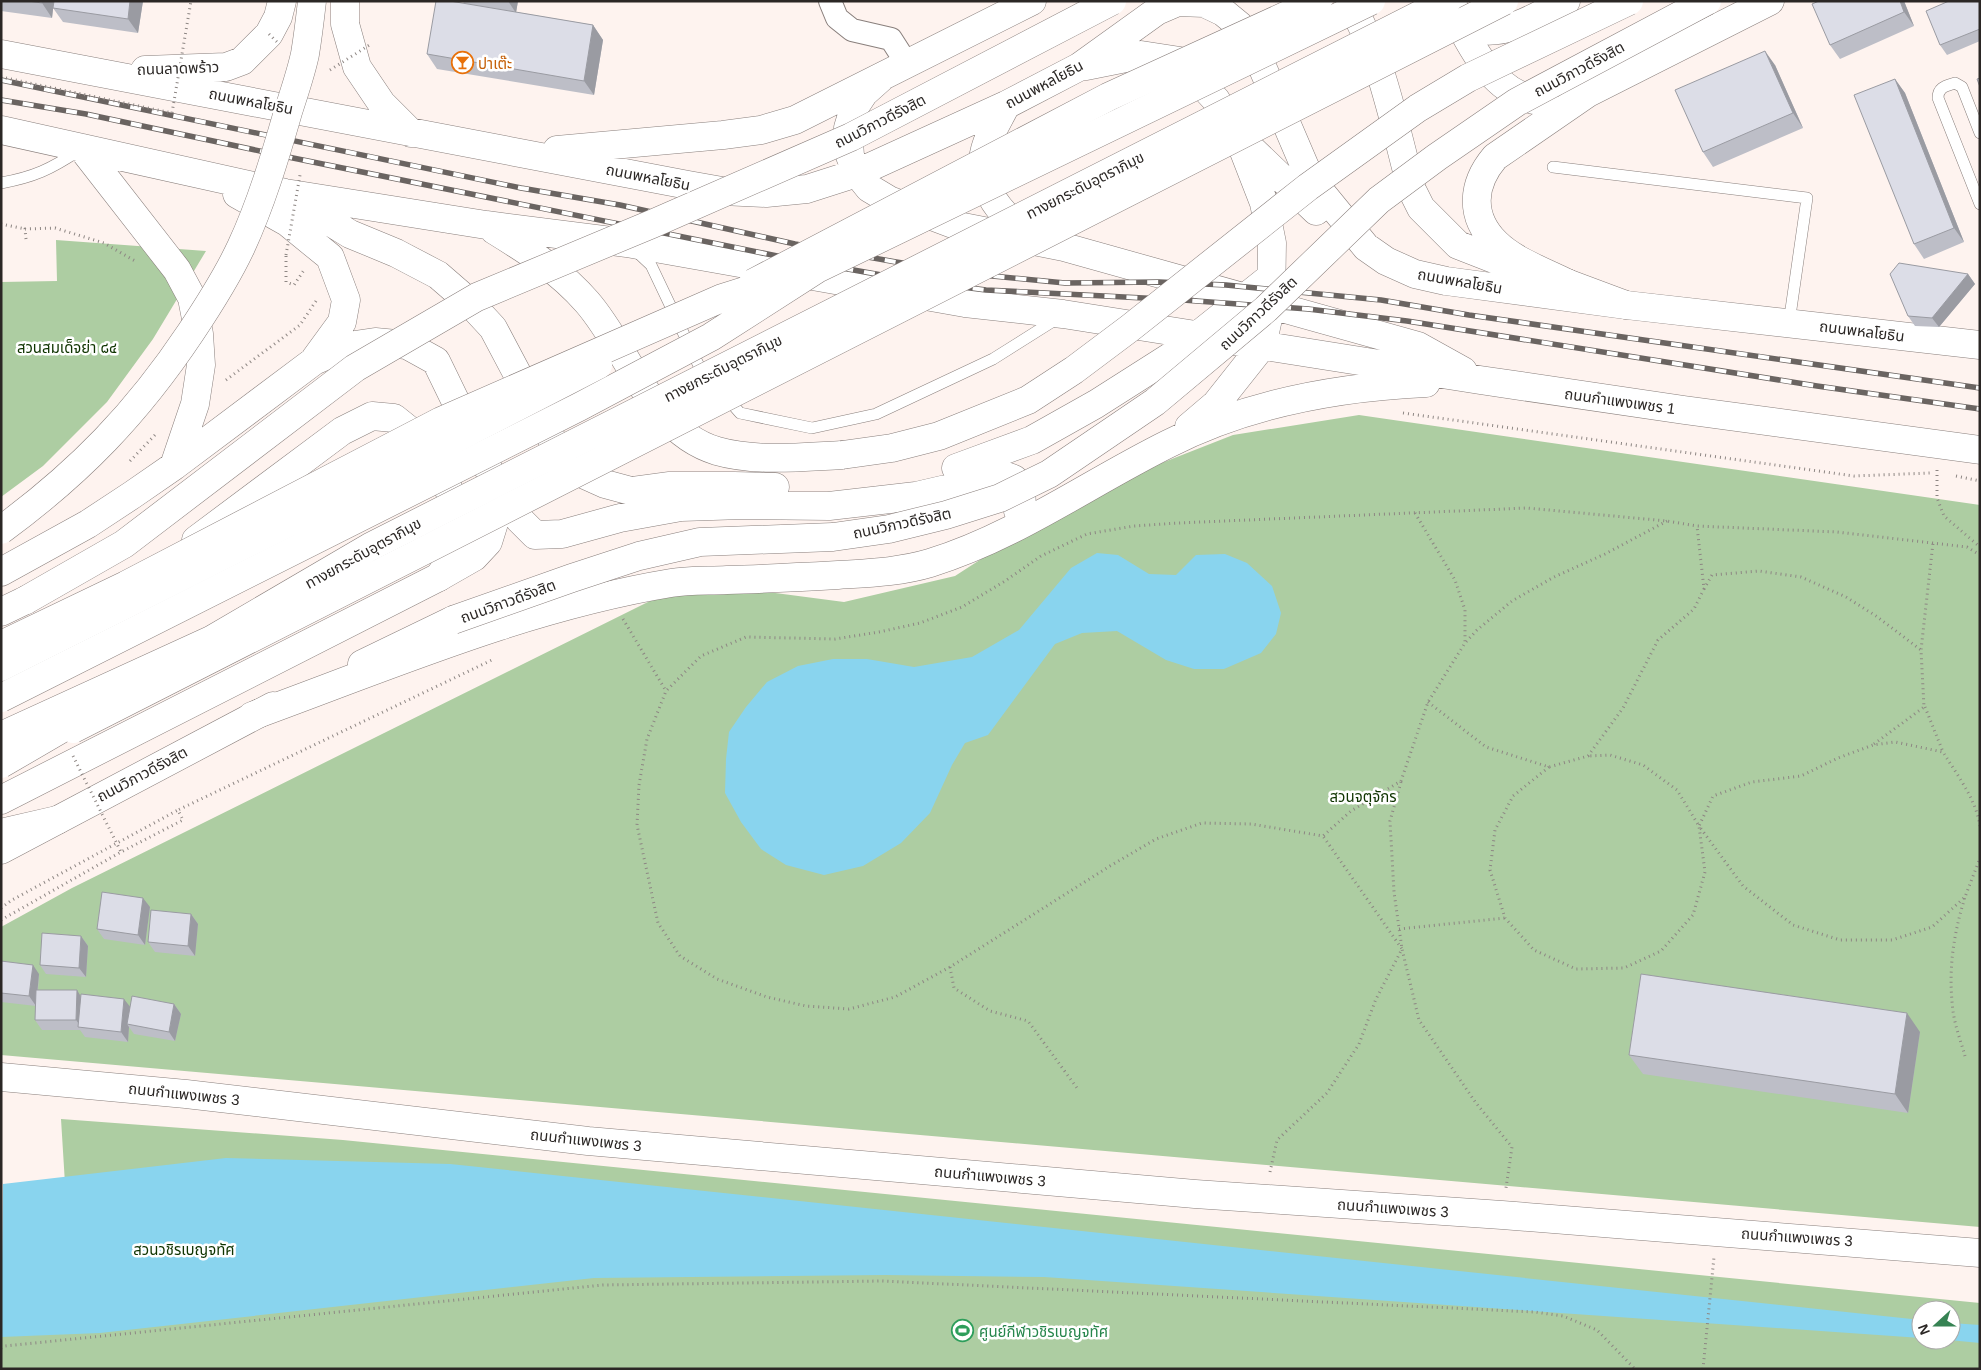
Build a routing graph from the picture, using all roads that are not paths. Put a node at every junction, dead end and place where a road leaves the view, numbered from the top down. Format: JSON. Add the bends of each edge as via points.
{"nodes":[{"id":1,"x":282,"y":1,"type":"edge"},
{"id":2,"x":312,"y":1,"type":"edge"},
{"id":3,"x":345,"y":1,"type":"edge"},
{"id":4,"x":830,"y":1,"type":"edge"},
{"id":5,"x":1032,"y":1,"type":"edge"},
{"id":6,"x":1112,"y":1,"type":"edge"},
{"id":7,"x":1318,"y":1,"type":"edge"},
{"id":8,"x":1348,"y":1,"type":"edge"},
{"id":9,"x":1371,"y":1,"type":"edge"},
{"id":10,"x":1504,"y":1,"type":"edge"},
{"id":11,"x":1566,"y":1,"type":"edge"},
{"id":12,"x":1629,"y":1,"type":"edge"},
{"id":13,"x":1707,"y":1,"type":"edge"},
{"id":14,"x":1770,"y":1,"type":"edge"},
{"id":15,"x":1452,"y":8,"type":"edge"},
{"id":16,"x":1,"y":54,"type":"edge"},
{"id":17,"x":907,"y":64,"type":"junction"},
{"id":18,"x":1079,"y":67,"type":"junction"},
{"id":19,"x":99,"y":71,"type":"junction"},
{"id":20,"x":883,"y":76,"type":"junction"},
{"id":21,"x":1588,"y":93,"type":"junction"},
{"id":22,"x":1006,"y":104,"type":"junction"},
{"id":23,"x":795,"y":120,"type":"junction"},
{"id":24,"x":848,"y":128,"type":"junction"},
{"id":25,"x":1,"y":130,"type":"edge"},
{"id":26,"x":411,"y":133,"type":"junction"},
{"id":27,"x":1980,"y":133,"type":"edge"},
{"id":28,"x":1238,"y":136,"type":"junction"},
{"id":29,"x":913,"y":147,"type":"junction"},
{"id":30,"x":82,"y":148,"type":"junction"},
{"id":31,"x":526,"y":153,"type":"junction"},
{"id":32,"x":1552,"y":167,"type":"dead end"},
{"id":33,"x":858,"y":174,"type":"junction"},
{"id":34,"x":208,"y":177,"type":"junction"},
{"id":35,"x":1,"y":182,"type":"edge"},
{"id":36,"x":285,"y":193,"type":"junction"},
{"id":37,"x":1980,"y":204,"type":"edge"},
{"id":38,"x":486,"y":225,"type":"junction"},
{"id":39,"x":627,"y":243,"type":"junction"},
{"id":40,"x":1064,"y":246,"type":"junction"},
{"id":41,"x":1366,"y":247,"type":"junction"},
{"id":42,"x":816,"y":268,"type":"junction"},
{"id":43,"x":1567,"y":283,"type":"junction"},
{"id":44,"x":1258,"y":301,"type":"junction"},
{"id":45,"x":1626,"y":305,"type":"junction"},
{"id":46,"x":1064,"y":314,"type":"junction"},
{"id":47,"x":1789,"y":323,"type":"junction"},
{"id":48,"x":1199,"y":336,"type":"junction"},
{"id":49,"x":1980,"y":345,"type":"edge"},
{"id":50,"x":1262,"y":346,"type":"junction"},
{"id":51,"x":314,"y":361,"type":"junction"},
{"id":52,"x":1480,"y":380,"type":"junction"},
{"id":53,"x":1170,"y":442,"type":"junction"},
{"id":54,"x":1980,"y":450,"type":"edge"},
{"id":55,"x":174,"y":466,"type":"junction"},
{"id":56,"x":621,"y":488,"type":"junction"},
{"id":57,"x":502,"y":497,"type":"junction"},
{"id":58,"x":600,"y":523,"type":"junction"},
{"id":59,"x":1,"y":530,"type":"edge"},
{"id":60,"x":1004,"y":533,"type":"junction"},
{"id":61,"x":1,"y":572,"type":"edge"},
{"id":62,"x":438,"y":577,"type":"junction"},
{"id":63,"x":1,"y":612,"type":"edge"},
{"id":64,"x":1,"y":639,"type":"edge"},
{"id":65,"x":211,"y":640,"type":"junction"},
{"id":66,"x":1,"y":645,"type":"edge"},
{"id":67,"x":1,"y":667,"type":"edge"},
{"id":68,"x":1,"y":698,"type":"edge"},
{"id":69,"x":252,"y":716,"type":"junction"},
{"id":70,"x":1,"y":736,"type":"edge"},
{"id":71,"x":1,"y":765,"type":"edge"},
{"id":72,"x":1,"y":800,"type":"edge"},
{"id":73,"x":57,"y":820,"type":"junction"},
{"id":74,"x":1,"y":833,"type":"edge"},
{"id":75,"x":1,"y":850,"type":"edge"},
{"id":76,"x":1,"y":1077,"type":"edge"},
{"id":77,"x":1980,"y":1253,"type":"edge"}],
"edges":[{"from":1,"to":19,"type":"main road","name":"ถนนลาดพร้าว","via":[[269,34],[242,61],[226,67]]},
{"from":2,"to":59,"type":"main road","bridge":true,"via":[[304,55],[278,145],[241,247],[217,293],[154,386],[124,420],[93,454]]},
{"from":3,"to":26,"type":"main road","via":[[346,24],[357,67],[382,104]]},
{"from":4,"to":17,"type":"street","via":[[837,18],[852,30],[891,39]]},
{"from":5,"to":17,"type":"main road"},
{"from":6,"to":63,"type":"main road","name":"ถนนวิภาวดีรังสิต","bridge":true,"via":[[851,137],[478,297],[355,368],[124,544]]},
{"from":7,"to":67,"type":"main road","bridge":true,"via":[[1108,97],[412,462]]},
{"from":8,"to":43,"type":"main road","via":[[1375,60],[1412,190],[1421,208],[1458,245]]},
{"from":9,"to":42,"type":"main road","name":"ทางยกระดับอุตราภิมุข","bridge":true},
{"from":10,"to":71,"type":"main road","bridge":true},
{"from":11,"to":15,"type":"main road","via":[[1504,29],[1480,30]]},
{"from":12,"to":38,"type":"main road","bridge":true,"via":[[1468,78],[1418,108],[1308,187],[1088,360],[1028,400],[939,436],[892,448],[842,456],[785,458],[717,451],[693,441],[674,427],[657,408],[588,302],[536,256]]},
{"from":13,"to":69,"type":"main road","name":"ถนนวิภาวดีรังสิต","bridge":true,"via":[[1517,102],[1437,157],[1379,200],[1266,309],[1206,361],[1155,402],[1049,474],[1000,498],[946,516],[889,529],[833,537],[700,542],[638,556],[453,620]]},
{"from":14,"to":21,"type":"main road"},
{"from":15,"to":21,"type":"main road","via":[[1471,47],[1490,72],[1511,91],[1537,102]]},
{"from":15,"to":65,"type":"main road","name":"ทางยกระดับอุตราภิมุข","bridge":true,"via":[[379,543]]},
{"from":16,"to":19,"type":"main road","name":"ถนนพหลโยธิน"},
{"from":17,"to":20,"type":"main road"},
{"from":18,"to":22,"type":"main road","name":"ถนนพหลโยธิน"},
{"from":18,"to":28,"type":"main road","via":[[1141,56],[1180,61],[1216,100]]},
{"from":18,"to":41,"type":"main road","name":"ถนนพหลโยธิน","via":[[1143,20],[1178,2],[1204,2],[1223,12],[1240,26],[1255,50],[1305,167]]},
{"from":19,"to":26,"type":"main road","name":"ถนนพหลโยธิน"},
{"from":20,"to":23,"type":"main road"},
{"from":20,"to":24,"type":"main road","via":[[864,93],[854,108]]},
{"from":21,"to":43,"type":"main road","via":[[1495,157],[1478,184],[1480,220],[1496,243],[1520,260]]},
{"from":22,"to":29,"type":"main road","name":"ถนนพหลโยธิน"},
{"from":22,"to":40,"type":"main road","via":[[986,144],[982,168],[986,188],[1001,211],[1020,228]]},
{"from":23,"to":24,"type":"main road"},
{"from":23,"to":31,"type":"main road","via":[[761,130],[723,135]]},
{"from":24,"to":29,"type":"main road"},
{"from":24,"to":33,"type":"main road","via":[[850,156]]},
{"from":25,"to":30,"type":"main road"},
{"from":26,"to":31,"type":"main road","name":"ถนนพหลโยธิน"},
{"from":27,"to":37,"type":"lane","via":[[1962,87],[1955,83],[1941,88],[1938,98]]},
{"from":28,"to":41,"type":"main road","via":[[1331,226]]},
{"from":28,"to":44,"type":"main road","via":[[1264,203],[1272,242],[1271,277]]},
{"from":29,"to":33,"type":"main road","name":"ถนนพหลโยธิน"},
{"from":30,"to":34,"type":"main road"},
{"from":30,"to":35,"type":"lane","via":[[54,167],[28,178]]},
{"from":30,"to":55,"type":"main road","via":[[177,270],[192,298],[201,365],[195,404]]},
{"from":31,"to":33,"type":"main road","name":"ถนนพหลโยธิน","via":[[722,191],[766,193],[808,189]]},
{"from":32,"to":47,"type":"lane","via":[[1807,198]]},
{"from":33,"to":40,"type":"main road","via":[[869,188],[889,200],[958,226]]},
{"from":34,"to":36,"type":"main road"},
{"from":34,"to":51,"type":"main road","via":[[287,222],[330,257],[346,300],[342,322]]},
{"from":36,"to":38,"type":"main road"},
{"from":36,"to":56,"type":"main road","via":[[350,234],[438,275],[468,301],[493,328],[555,445],[568,462],[585,475]]},
{"from":38,"to":39,"type":"main road"},
{"from":39,"to":46,"type":"main road","via":[[965,303]]},
{"from":39,"to":46,"type":"lane","via":[[651,265],[699,366],[740,413],[812,428],[876,414],[993,359]]},
{"from":40,"to":44,"type":"main road"},
{"from":41,"to":45,"type":"main road","name":"ถนนพหลโยธิน","via":[[1386,261],[1415,274],[1446,281]]},
{"from":42,"to":66,"type":"main road","bridge":true,"via":[[722,298],[441,421],[126,585]]},
{"from":42,"to":68,"type":"main road","name":"ทางยกระดับอุตราภิมุข","bridge":true,"via":[[711,337],[579,407]]},
{"from":43,"to":45,"type":"main road"},
{"from":44,"to":48,"type":"main road"},
{"from":44,"to":50,"type":"main road"},
{"from":44,"to":52,"type":"main road","via":[[1418,346]]},
{"from":45,"to":47,"type":"main road","name":"ถนนพหลโยธิน"},
{"from":46,"to":48,"type":"main road"},
{"from":47,"to":49,"type":"main road","name":"ถนนพหลโยธิน"},
{"from":48,"to":50,"type":"main road","name":"ถนนกำแพงเพชร 1"},
{"from":48,"to":56,"type":"main road","via":[[1139,378],[1032,440],[950,470],[857,491],[734,486],[668,486],[631,491]]},
{"from":50,"to":52,"type":"main road","name":"ถนนกำแพงเพชร 1"},
{"from":50,"to":53,"type":"main road","via":[[1216,404]]},
{"from":51,"to":55,"type":"main road"},
{"from":51,"to":57,"type":"main road","via":[[348,346],[375,342],[407,345],[436,361]]},
{"from":52,"to":53,"type":"main road","via":[[1394,384],[1311,396],[1227,420]]},
{"from":52,"to":54,"type":"main road","name":"ถนนกำแพงเพชร 1"},
{"from":53,"to":60,"type":"main road"},
{"from":55,"to":61,"type":"main road","via":[[88,524]]},
{"from":56,"to":58,"type":"main road","via":[[624,500],[620,508]]},
{"from":57,"to":58,"type":"main road","via":[[535,535],[562,534]]},
{"from":57,"to":62,"type":"main road","via":[[488,542],[474,557]]},
{"from":58,"to":60,"type":"main road","via":[[681,507],[829,506],[916,496],[998,473],[1014,478],[1022,494],[1021,506]]},
{"from":60,"to":69,"type":"main road","via":[[927,563],[880,572],[676,582],[610,594],[454,642]]},
{"from":62,"to":64,"type":"main road","via":[[458,548],[461,521],[447,485],[419,438],[394,418],[372,416],[342,431],[184,548]]},
{"from":62,"to":72,"type":"main road"},
{"from":65,"to":70,"type":"main road","name":"ทางยกระดับอุตราภิมุข","bridge":true},
{"from":65,"to":71,"type":"main road","bridge":true},
{"from":69,"to":73,"type":"main road","name":"ถนนวิภาวดีรังสิต"},
{"from":73,"to":74,"type":"main road"},
{"from":73,"to":75,"type":"main road","name":"ถนนวิภาวดีรังสิต"},
{"from":76,"to":77,"type":"main road","name":"ถนนกำแพงเพชร 3","via":[[186,1094],[588,1141],[1265,1199]]}]}
